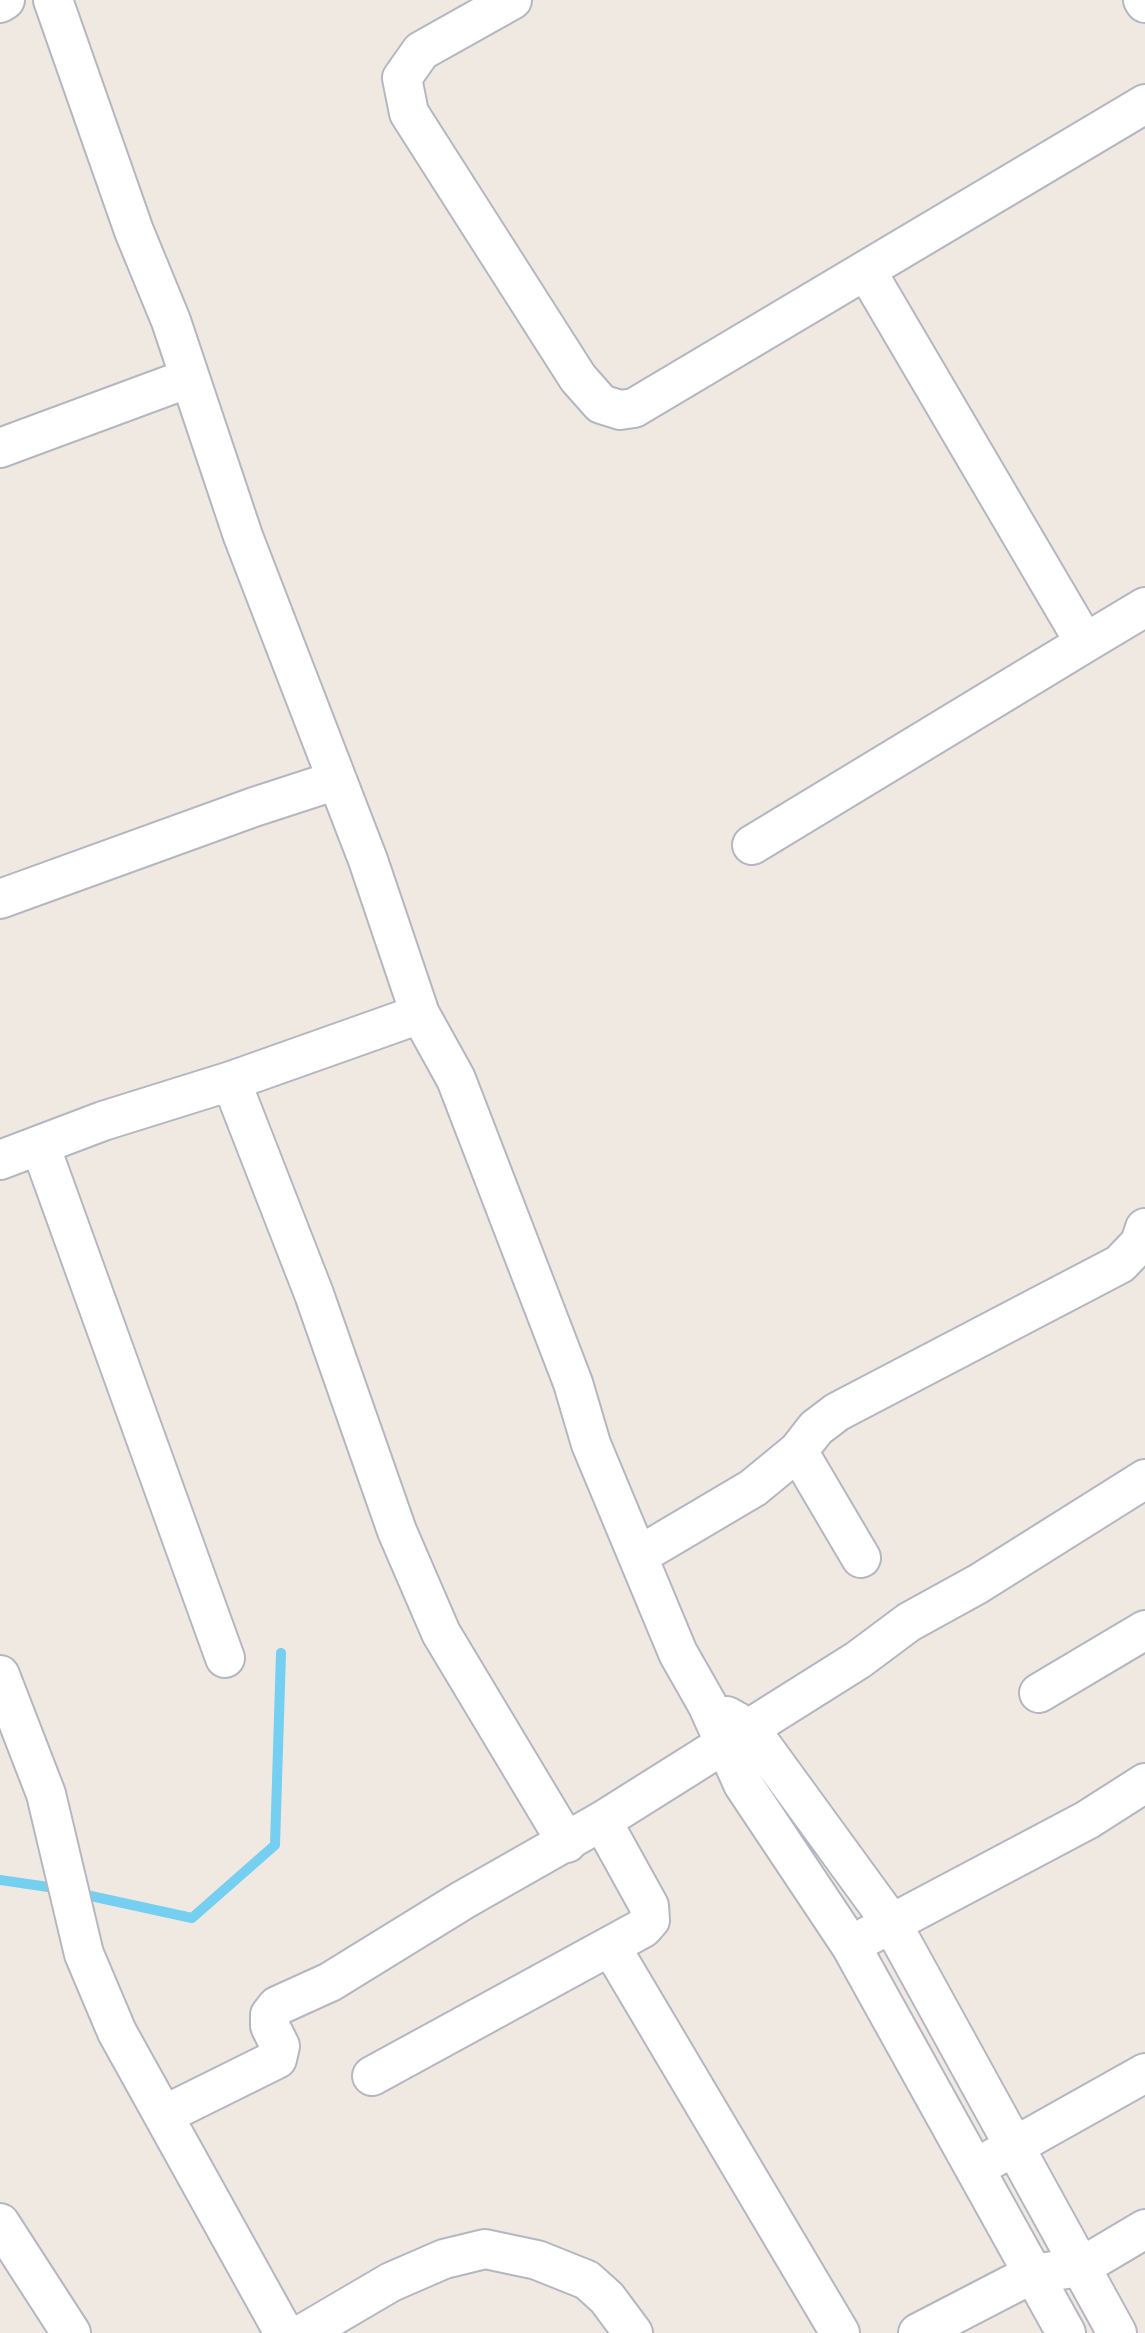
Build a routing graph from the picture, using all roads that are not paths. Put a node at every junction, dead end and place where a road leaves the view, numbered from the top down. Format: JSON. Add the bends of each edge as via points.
{"nodes":[{"id":1,"x":5,"y":0,"type":"edge"},
{"id":2,"x":53,"y":0,"type":"edge"},
{"id":3,"x":512,"y":0,"type":"edge"},
{"id":4,"x":0,"y":3,"type":"edge"},
{"id":5,"x":1145,"y":104,"type":"edge"},
{"id":6,"x":867,"y":272,"type":"junction"},
{"id":7,"x":189,"y":378,"type":"junction"},
{"id":8,"x":2,"y":441,"type":"edge"},
{"id":9,"x":1145,"y":607,"type":"edge"},
{"id":10,"x":1085,"y":643,"type":"junction"},
{"id":11,"x":337,"y":780,"type":"junction"},
{"id":12,"x":752,"y":845,"type":"dead end"},
{"id":13,"x":0,"y":899,"type":"edge"},
{"id":14,"x":420,"y":1014,"type":"junction"},
{"id":15,"x":231,"y":1081,"type":"junction"},
{"id":16,"x":40,"y":1145,"type":"junction"},
{"id":17,"x":0,"y":1160,"type":"edge"},
{"id":18,"x":1144,"y":1241,"type":"edge"},
{"id":19,"x":798,"y":1451,"type":"junction"},
{"id":20,"x":1145,"y":1479,"type":"edge"},
{"id":21,"x":631,"y":1539,"type":"junction"},
{"id":22,"x":861,"y":1558,"type":"dead end"},
{"id":23,"x":1145,"y":1630,"type":"edge"},
{"id":24,"x":225,"y":1658,"type":"dead end"},
{"id":25,"x":0,"y":1675,"type":"edge"},
{"id":26,"x":1039,"y":1693,"type":"dead end"},
{"id":27,"x":737,"y":1737,"type":"junction"},
{"id":28,"x":1145,"y":1783,"type":"edge"},
{"id":29,"x":602,"y":1821,"type":"junction"},
{"id":30,"x":567,"y":1843,"type":"junction"},
{"id":31,"x":892,"y":1924,"type":"junction"},
{"id":32,"x":851,"y":1946,"type":"junction"},
{"id":33,"x":611,"y":1947,"type":"junction"},
{"id":34,"x":1145,"y":2073,"type":"edge"},
{"id":35,"x":372,"y":2076,"type":"dead end"},
{"id":36,"x":164,"y":2115,"type":"junction"},
{"id":37,"x":1013,"y":2147,"type":"junction"},
{"id":38,"x":976,"y":2168,"type":"junction"},
{"id":39,"x":0,"y":2223,"type":"edge"},
{"id":40,"x":1145,"y":2230,"type":"edge"},
{"id":41,"x":1081,"y":2267,"type":"junction"},
{"id":42,"x":1032,"y":2274,"type":"junction"},
{"id":43,"x":71,"y":2333,"type":"edge"},
{"id":44,"x":284,"y":2333,"type":"edge"},
{"id":45,"x":304,"y":2333,"type":"edge"},
{"id":46,"x":634,"y":2333,"type":"edge"},
{"id":47,"x":840,"y":2333,"type":"edge"},
{"id":48,"x":918,"y":2333,"type":"edge"},
{"id":49,"x":1066,"y":2333,"type":"edge"},
{"id":50,"x":1117,"y":2333,"type":"edge"}],
"edges":[{"from":1,"to":4,"type":"street"},
{"from":2,"to":7,"type":"street"},
{"from":3,"to":6,"type":"street","via":[[421,51],[402,78],[409,113],[578,378],[601,404],[620,410],[634,408]]},
{"from":5,"to":6,"type":"street"},
{"from":6,"to":10,"type":"street"},
{"from":7,"to":8,"type":"street"},
{"from":7,"to":11,"type":"street","via":[[243,536]]},
{"from":9,"to":10,"type":"street"},
{"from":10,"to":12,"type":"street"},
{"from":11,"to":13,"type":"street"},
{"from":11,"to":14,"type":"street"},
{"from":14,"to":15,"type":"street"},
{"from":14,"to":21,"type":"street","via":[[456,1079]]},
{"from":15,"to":16,"type":"street"},
{"from":15,"to":30,"type":"street","via":[[314,1294],[397,1531],[441,1633]]},
{"from":16,"to":17,"type":"street"},
{"from":16,"to":24,"type":"street"},
{"from":18,"to":19,"type":"street","via":[[1120,1264],[836,1412]]},
{"from":19,"to":21,"type":"street","via":[[753,1488]]},
{"from":19,"to":22,"type":"street"},
{"from":20,"to":27,"type":"street","via":[[909,1622]]},
{"from":21,"to":27,"type":"street","via":[[678,1653],[707,1704]]},
{"from":23,"to":26,"type":"street"},
{"from":25,"to":36,"type":"street","via":[[46,1794],[84,1954],[117,2032]]},
{"from":27,"to":29,"type":"street"},
{"from":27,"to":31,"type":"street"},
{"from":27,"to":32,"type":"street","via":[[743,1784]]},
{"from":28,"to":31,"type":"street","via":[[1087,1820]]},
{"from":29,"to":30,"type":"street"},
{"from":29,"to":33,"type":"street","via":[[649,1906],[650,1920]]},
{"from":30,"to":36,"type":"street","via":[[330,1982],[277,2006],[270,2015],[270,2026],[280,2046],[277,2059]]},
{"from":31,"to":32,"type":"street"},
{"from":31,"to":37,"type":"street"},
{"from":32,"to":38,"type":"street"},
{"from":33,"to":35,"type":"street"},
{"from":33,"to":47,"type":"street"},
{"from":34,"to":37,"type":"street"},
{"from":36,"to":44,"type":"street"},
{"from":37,"to":38,"type":"street"},
{"from":37,"to":41,"type":"street"},
{"from":38,"to":42,"type":"street"},
{"from":39,"to":43,"type":"street"},
{"from":40,"to":41,"type":"street"},
{"from":41,"to":42,"type":"street"},
{"from":41,"to":50,"type":"street"},
{"from":42,"to":48,"type":"street"},
{"from":42,"to":49,"type":"street"},
{"from":45,"to":46,"type":"street","via":[[391,2283],[444,2259],[485,2249],[537,2260],[587,2280]]}]}
